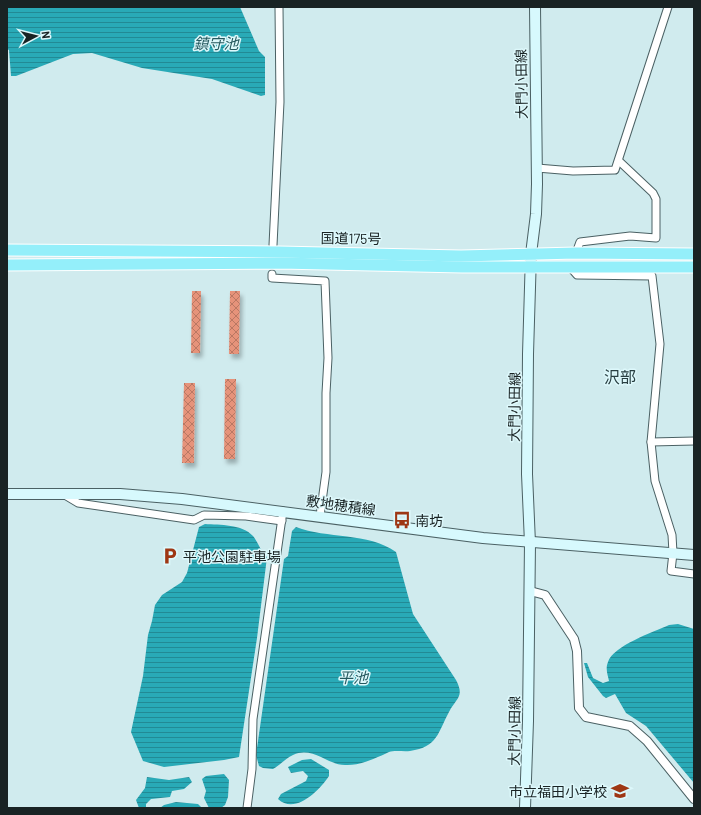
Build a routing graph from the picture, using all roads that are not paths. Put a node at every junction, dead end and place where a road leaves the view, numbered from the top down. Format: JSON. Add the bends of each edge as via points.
{"nodes":[{"id":1,"x":279,"y":7,"type":"edge"},
{"id":2,"x":535,"y":7,"type":"edge"},
{"id":3,"x":668,"y":7,"type":"edge"},
{"id":4,"x":619,"y":161,"type":"junction"},
{"id":5,"x":536,"y":168,"type":"junction"},
{"id":6,"x":273,"y":245,"type":"dead end"},
{"id":7,"x":7,"y":250,"type":"edge"},
{"id":8,"x":576,"y":253,"type":"junction"},
{"id":9,"x":531,"y":254,"type":"junction"},
{"id":10,"x":694,"y":254,"type":"edge"},
{"id":11,"x":7,"y":265,"type":"edge"},
{"id":12,"x":570,"y":267,"type":"junction"},
{"id":13,"x":694,"y":267,"type":"edge"},
{"id":14,"x":530,"y":268,"type":"junction"},
{"id":15,"x":272,"y":274,"type":"dead end"},
{"id":16,"x":694,"y":440,"type":"edge"},
{"id":17,"x":651,"y":442,"type":"junction"},
{"id":18,"x":7,"y":494,"type":"edge"},
{"id":19,"x":63,"y":494,"type":"junction"},
{"id":20,"x":282,"y":516,"type":"junction"},
{"id":21,"x":320,"y":516,"type":"junction"},
{"id":22,"x":530,"y":543,"type":"junction"},
{"id":23,"x":673,"y":553,"type":"junction"},
{"id":24,"x":694,"y":555,"type":"edge"},
{"id":25,"x":694,"y":574,"type":"edge"},
{"id":26,"x":530,"y":591,"type":"junction"},
{"id":27,"x":694,"y":799,"type":"edge"},
{"id":28,"x":247,"y":808,"type":"edge"},
{"id":29,"x":524,"y":808,"type":"edge"}],
"edges":[{"from":1,"to":6,"type":"street","via":[[280,102]]},
{"from":2,"to":5,"type":"main road","name":"大門小田線"},
{"from":3,"to":4,"type":"street"},
{"from":4,"to":5,"type":"street","via":[[615,170],[572,171]]},
{"from":4,"to":8,"type":"street","via":[[653,193],[656,199],[656,238],[630,236],[580,242]]},
{"from":5,"to":9,"type":"main road","name":"大門小田線","via":[[536,214]]},
{"from":7,"to":9,"type":"highway","name":"国道175号","via":[[461,256]]},
{"from":8,"to":9,"type":"highway","name":"国道175号"},
{"from":8,"to":10,"type":"highway","name":"国道175号"},
{"from":9,"to":14,"type":"main road","name":"大門小田線"},
{"from":11,"to":14,"type":"highway","name":"国道175号","via":[[280,263]]},
{"from":12,"to":13,"type":"highway","name":"国道175号"},
{"from":12,"to":14,"type":"highway","name":"国道175号"},
{"from":12,"to":17,"type":"street","via":[[577,275],[652,276],[660,344]]},
{"from":14,"to":22,"type":"main road","name":"大門小田線","via":[[527,474]]},
{"from":15,"to":21,"type":"street","via":[[272,278],[325,280],[328,358],[326,472]]},
{"from":16,"to":17,"type":"street"},
{"from":17,"to":23,"type":"street","via":[[655,481],[672,535]]},
{"from":18,"to":19,"type":"main road","name":"敷地穂積線"},
{"from":19,"to":20,"type":"main road","name":"敷地穂積線","via":[[120,494],[174,498]]},
{"from":19,"to":20,"type":"street","via":[[78,503],[194,520],[204,514]]},
{"from":20,"to":21,"type":"main road","name":"敷地穂積線"},
{"from":20,"to":28,"type":"street","via":[[253,719],[252,769]]},
{"from":21,"to":22,"type":"main road","name":"敷地穂積線"},
{"from":22,"to":23,"type":"main road","name":"敷地穂積線"},
{"from":22,"to":26,"type":"main road","name":"大門小田線"},
{"from":23,"to":24,"type":"main road","name":"敷地穂積線"},
{"from":23,"to":25,"type":"street","via":[[671,571]]},
{"from":26,"to":27,"type":"street","via":[[546,595],[574,639],[579,708],[586,717],[630,726],[647,741]]},
{"from":26,"to":29,"type":"main road","name":"大門小田線"}]}
